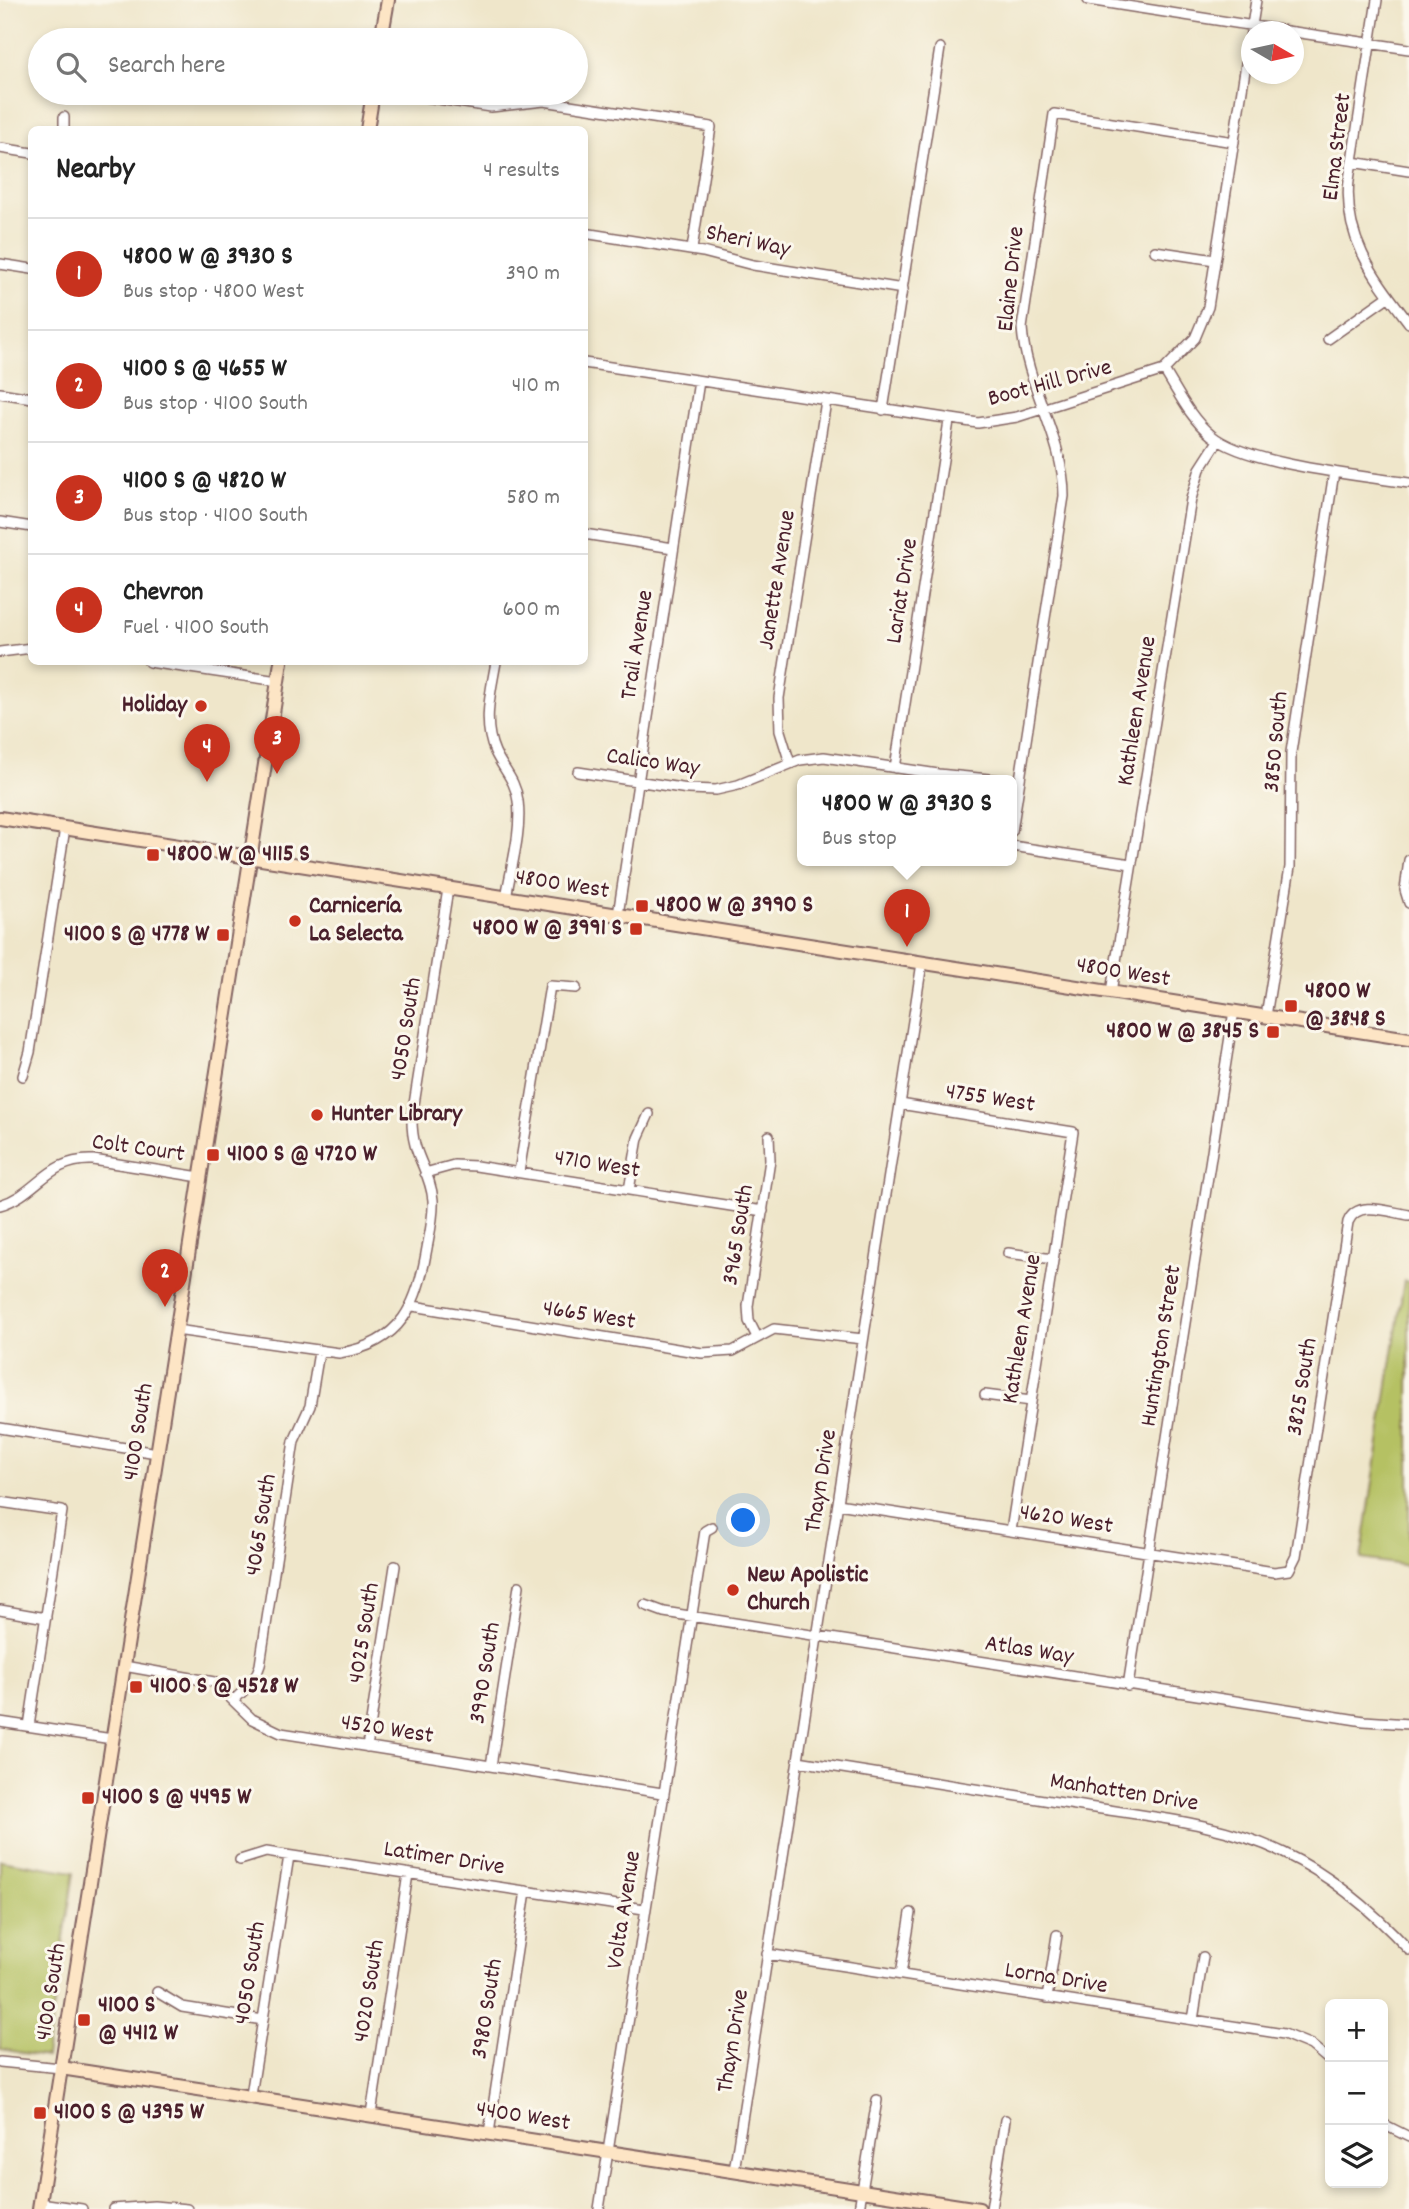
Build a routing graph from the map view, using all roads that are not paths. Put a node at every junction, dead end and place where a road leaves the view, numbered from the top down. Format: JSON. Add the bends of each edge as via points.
{"nodes":[{"id":1,"x":388,"y":0,"type":"edge"},
{"id":2,"x":1088,"y":0,"type":"edge"},
{"id":3,"x":1256,"y":0,"type":"edge"},
{"id":4,"x":1377,"y":0,"type":"edge"},
{"id":5,"x":1253,"y":21,"type":"edge"},
{"id":6,"x":1241,"y":23,"type":"edge"},
{"id":7,"x":383,"y":28,"type":"edge"},
{"id":8,"x":1304,"y":34,"type":"edge"},
{"id":9,"x":1370,"y":44,"type":"junction"},
{"id":10,"x":940,"y":48,"type":"dead end"},
{"id":11,"x":1409,"y":49,"type":"edge"},
{"id":12,"x":1243,"y":84,"type":"edge"},
{"id":13,"x":371,"y":105,"type":"edge"},
{"id":14,"x":477,"y":105,"type":"edge"},
{"id":15,"x":496,"y":105,"type":"edge"},
{"id":16,"x":570,"y":105,"type":"edge"},
{"id":17,"x":64,"y":117,"type":"dead end"},
{"id":18,"x":64,"y":126,"type":"edge"},
{"id":19,"x":368,"y":126,"type":"edge"},
{"id":20,"x":1234,"y":142,"type":"junction"},
{"id":21,"x":0,"y":148,"type":"edge"},
{"id":22,"x":28,"y":152,"type":"edge"},
{"id":23,"x":1352,"y":162,"type":"junction"},
{"id":24,"x":1409,"y":171,"type":"edge"},
{"id":25,"x":588,"y":234,"type":"edge"},
{"id":26,"x":692,"y":250,"type":"junction"},
{"id":27,"x":1155,"y":251,"type":"dead end"},
{"id":28,"x":1215,"y":260,"type":"junction"},
{"id":29,"x":0,"y":264,"type":"edge"},
{"id":30,"x":28,"y":268,"type":"edge"},
{"id":31,"x":903,"y":289,"type":"junction"},
{"id":32,"x":1389,"y":296,"type":"junction"},
{"id":33,"x":1409,"y":323,"type":"edge"},
{"id":34,"x":1328,"y":339,"type":"dead end"},
{"id":35,"x":588,"y":364,"type":"edge"},
{"id":36,"x":1164,"y":370,"type":"junction"},
{"id":37,"x":699,"y":382,"type":"junction"},
{"id":38,"x":0,"y":393,"type":"edge"},
{"id":39,"x":28,"y":397,"type":"edge"},
{"id":40,"x":826,"y":401,"type":"junction"},
{"id":41,"x":884,"y":410,"type":"junction"},
{"id":42,"x":1044,"y":410,"type":"junction"},
{"id":43,"x":949,"y":421,"type":"junction"},
{"id":44,"x":1218,"y":441,"type":"junction"},
{"id":45,"x":1334,"y":472,"type":"junction"},
{"id":46,"x":1409,"y":483,"type":"edge"},
{"id":47,"x":0,"y":522,"type":"edge"},
{"id":48,"x":28,"y":526,"type":"edge"},
{"id":49,"x":588,"y":535,"type":"edge"},
{"id":50,"x":673,"y":548,"type":"junction"},
{"id":51,"x":28,"y":649,"type":"edge"},
{"id":52,"x":0,"y":652,"type":"edge"},
{"id":53,"x":169,"y":665,"type":"edge"},
{"id":54,"x":281,"y":665,"type":"edge"},
{"id":55,"x":496,"y":665,"type":"edge"},
{"id":56,"x":278,"y":681,"type":"junction"},
{"id":57,"x":790,"y":763,"type":"junction"},
{"id":58,"x":895,"y":768,"type":"junction"},
{"id":59,"x":578,"y":772,"type":"dead end"},
{"id":60,"x":959,"y":775,"type":"edge"},
{"id":61,"x":1015,"y":775,"type":"edge"},
{"id":62,"x":637,"y":782,"type":"junction"},
{"id":63,"x":0,"y":818,"type":"edge"},
{"id":64,"x":65,"y":828,"type":"junction"},
{"id":65,"x":1017,"y":847,"type":"edge"},
{"id":66,"x":250,"y":858,"type":"junction"},
{"id":67,"x":1409,"y":860,"type":"edge"},
{"id":68,"x":1131,"y":864,"type":"junction"},
{"id":69,"x":449,"y":889,"type":"junction"},
{"id":70,"x":506,"y":898,"type":"junction"},
{"id":71,"x":1408,"y":903,"type":"edge"},
{"id":72,"x":618,"y":915,"type":"junction"},
{"id":73,"x":922,"y":963,"type":"junction"},
{"id":74,"x":576,"y":988,"type":"dead end"},
{"id":75,"x":1111,"y":992,"type":"junction"},
{"id":76,"x":1234,"y":1011,"type":"junction"},
{"id":77,"x":1266,"y":1016,"type":"junction"},
{"id":78,"x":1409,"y":1039,"type":"edge"},
{"id":79,"x":23,"y":1076,"type":"dead end"},
{"id":80,"x":900,"y":1104,"type":"junction"},
{"id":81,"x":649,"y":1114,"type":"dead end"},
{"id":82,"x":1073,"y":1132,"type":"joint"},
{"id":83,"x":768,"y":1136,"type":"dead end"},
{"id":84,"x":519,"y":1172,"type":"junction"},
{"id":85,"x":425,"y":1173,"type":"junction"},
{"id":86,"x":200,"y":1177,"type":"junction"},
{"id":87,"x":629,"y":1189,"type":"junction"},
{"id":88,"x":0,"y":1205,"type":"edge"},
{"id":89,"x":763,"y":1211,"type":"junction"},
{"id":90,"x":1409,"y":1215,"type":"edge"},
{"id":91,"x":1008,"y":1253,"type":"dead end"},
{"id":92,"x":1053,"y":1259,"type":"junction"},
{"id":93,"x":413,"y":1306,"type":"junction"},
{"id":94,"x":176,"y":1330,"type":"junction"},
{"id":95,"x":757,"y":1337,"type":"junction"},
{"id":96,"x":863,"y":1339,"type":"junction"},
{"id":97,"x":319,"y":1352,"type":"junction"},
{"id":98,"x":985,"y":1395,"type":"dead end"},
{"id":99,"x":1031,"y":1401,"type":"junction"},
{"id":100,"x":0,"y":1428,"type":"edge"},
{"id":101,"x":157,"y":1453,"type":"junction"},
{"id":102,"x":0,"y":1502,"type":"edge"},
{"id":103,"x":838,"y":1504,"type":"junction"},
{"id":104,"x":712,"y":1527,"type":"dead end"},
{"id":105,"x":1011,"y":1531,"type":"junction"},
{"id":106,"x":1149,"y":1552,"type":"junction"},
{"id":107,"x":395,"y":1566,"type":"dead end"},
{"id":108,"x":1289,"y":1570,"type":"joint"},
{"id":109,"x":519,"y":1586,"type":"dead end"},
{"id":110,"x":645,"y":1605,"type":"dead end"},
{"id":111,"x":0,"y":1611,"type":"edge"},
{"id":112,"x":692,"y":1616,"type":"junction"},
{"id":113,"x":46,"y":1618,"type":"junction"},
{"id":114,"x":817,"y":1636,"type":"junction"},
{"id":115,"x":124,"y":1666,"type":"junction"},
{"id":116,"x":1128,"y":1686,"type":"junction"},
{"id":117,"x":235,"y":1699,"type":"junction"},
{"id":118,"x":0,"y":1722,"type":"edge"},
{"id":119,"x":1409,"y":1724,"type":"edge"},
{"id":120,"x":29,"y":1726,"type":"junction"},
{"id":121,"x":112,"y":1739,"type":"junction"},
{"id":122,"x":367,"y":1747,"type":"junction"},
{"id":123,"x":797,"y":1761,"type":"junction"},
{"id":124,"x":491,"y":1766,"type":"junction"},
{"id":125,"x":662,"y":1793,"type":"junction"},
{"id":126,"x":289,"y":1856,"type":"junction"},
{"id":127,"x":240,"y":1860,"type":"dead end"},
{"id":128,"x":408,"y":1874,"type":"junction"},
{"id":129,"x":526,"y":1891,"type":"junction"},
{"id":130,"x":644,"y":1909,"type":"junction"},
{"id":131,"x":911,"y":1913,"type":"dead end"},
{"id":132,"x":1057,"y":1935,"type":"dead end"},
{"id":133,"x":1409,"y":1950,"type":"edge"},
{"id":134,"x":767,"y":1954,"type":"junction"},
{"id":135,"x":1203,"y":1957,"type":"dead end"},
{"id":136,"x":901,"y":1974,"type":"junction"},
{"id":137,"x":157,"y":1992,"type":"dead end"},
{"id":138,"x":1047,"y":1997,"type":"junction"},
{"id":139,"x":263,"y":2020,"type":"junction"},
{"id":140,"x":1193,"y":2020,"type":"junction"},
{"id":141,"x":1325,"y":2057,"type":"edge"},
{"id":142,"x":0,"y":2062,"type":"edge"},
{"id":143,"x":61,"y":2068,"type":"junction"},
{"id":144,"x":251,"y":2095,"type":"junction"},
{"id":145,"x":877,"y":2100,"type":"dead end"},
{"id":146,"x":370,"y":2114,"type":"junction"},
{"id":147,"x":1005,"y":2120,"type":"dead end"},
{"id":148,"x":1387,"y":2125,"type":"edge"},
{"id":149,"x":489,"y":2133,"type":"junction"},
{"id":150,"x":1409,"y":2137,"type":"edge"},
{"id":151,"x":608,"y":2151,"type":"junction"},
{"id":152,"x":734,"y":2171,"type":"junction"},
{"id":153,"x":862,"y":2191,"type":"junction"},
{"id":154,"x":40,"y":2206,"type":"edge"},
{"id":155,"x":82,"y":2209,"type":"edge"},
{"id":156,"x":113,"y":2209,"type":"edge"},
{"id":157,"x":187,"y":2209,"type":"edge"},
{"id":158,"x":598,"y":2209,"type":"edge"},
{"id":159,"x":859,"y":2209,"type":"edge"},
{"id":160,"x":979,"y":2209,"type":"edge"},
{"id":161,"x":991,"y":2209,"type":"edge"}],
"edges":[{"from":1,"to":7,"type":"main road"},
{"from":2,"to":6,"type":"street"},
{"from":3,"to":5,"type":"street","name":"Boot Hill Drive"},
{"from":4,"to":9,"type":"street","name":"Elma Street"},
{"from":8,"to":9,"type":"street"},
{"from":9,"to":11,"type":"street"},
{"from":9,"to":23,"type":"street","name":"Elma Street"},
{"from":10,"to":31,"type":"street"},
{"from":12,"to":20,"type":"street","name":"Boot Hill Drive"},
{"from":13,"to":19,"type":"main road"},
{"from":14,"to":15,"type":"street"},
{"from":16,"to":26,"type":"street","via":[[711,127]]},
{"from":17,"to":18,"type":"street"},
{"from":20,"to":28,"type":"street","name":"Boot Hill Drive"},
{"from":20,"to":42,"type":"street","name":"Elaine Drive","via":[[1054,114],[1023,320],[1026,353]]},
{"from":21,"to":22,"type":"street"},
{"from":23,"to":24,"type":"street"},
{"from":23,"to":32,"type":"street","name":"Elma Street","via":[[1348,199],[1352,231],[1367,265]]},
{"from":25,"to":26,"type":"street","name":"Sheri Way"},
{"from":26,"to":31,"type":"street","name":"Sheri Way","via":[[753,265]]},
{"from":27,"to":28,"type":"street"},
{"from":28,"to":36,"type":"street","name":"Boot Hill Drive","via":[[1200,329],[1189,347]]},
{"from":29,"to":30,"type":"street"},
{"from":31,"to":41,"type":"street"},
{"from":32,"to":33,"type":"street","name":"Elma Street"},
{"from":32,"to":34,"type":"street"},
{"from":35,"to":37,"type":"street","name":"Boot Hill Drive"},
{"from":36,"to":42,"type":"street","name":"Boot Hill Drive"},
{"from":36,"to":44,"type":"street","via":[[1193,416]]},
{"from":37,"to":40,"type":"street","name":"Boot Hill Drive"},
{"from":37,"to":50,"type":"street","name":"Trail Avenue"},
{"from":38,"to":39,"type":"street"},
{"from":40,"to":41,"type":"street","name":"Boot Hill Drive"},
{"from":40,"to":57,"type":"street","name":"Janette Avenue","via":[[779,698],[780,731]]},
{"from":41,"to":43,"type":"street","name":"Boot Hill Drive"},
{"from":42,"to":43,"type":"street","name":"Boot Hill Drive","via":[[991,422]]},
{"from":42,"to":61,"type":"street","name":"Elaine Drive","via":[[1064,496]]},
{"from":43,"to":58,"type":"street","name":"Lariat Drive"},
{"from":44,"to":45,"type":"street","via":[[1252,455]]},
{"from":44,"to":68,"type":"street","name":"Kathleen Avenue","via":[[1200,469],[1191,499]]},
{"from":45,"to":46,"type":"street"},
{"from":45,"to":77,"type":"street","name":"3850 South","via":[[1293,738],[1290,867]]},
{"from":47,"to":48,"type":"street"},
{"from":49,"to":50,"type":"street"},
{"from":50,"to":62,"type":"street","name":"Trail Avenue"},
{"from":51,"to":52,"type":"street"},
{"from":53,"to":56,"type":"street"},
{"from":54,"to":56,"type":"main road","name":"4100 South"},
{"from":55,"to":70,"type":"street","via":[[489,735],[519,802]]},
{"from":56,"to":66,"type":"main road","name":"4100 South"},
{"from":57,"to":58,"type":"street","name":"Calico Way","via":[[824,757]]},
{"from":57,"to":62,"type":"street","name":"Calico Way","via":[[716,790]]},
{"from":58,"to":60,"type":"street","name":"Calico Way"},
{"from":59,"to":62,"type":"street","name":"Calico Way"},
{"from":62,"to":72,"type":"street","name":"Trail Avenue"},
{"from":63,"to":64,"type":"main road","name":"4800 West"},
{"from":64,"to":66,"type":"main road","name":"4800 West"},
{"from":64,"to":79,"type":"street"},
{"from":65,"to":68,"type":"street"},
{"from":66,"to":69,"type":"main road","name":"4800 West"},
{"from":66,"to":86,"type":"main road","name":"4100 South"},
{"from":67,"to":71,"type":"street"},
{"from":68,"to":75,"type":"street","name":"Kathleen Avenue"},
{"from":69,"to":70,"type":"main road","name":"4800 West"},
{"from":69,"to":85,"type":"street","name":"4050 South","via":[[412,1117],[413,1147]]},
{"from":70,"to":72,"type":"main road","name":"4800 West"},
{"from":72,"to":73,"type":"main road","name":"4800 West"},
{"from":73,"to":75,"type":"main road","name":"4800 West"},
{"from":73,"to":80,"type":"street","name":"Thayn Drive"},
{"from":74,"to":84,"type":"street","via":[[550,986]]},
{"from":75,"to":76,"type":"main road","name":"4800 West"},
{"from":76,"to":77,"type":"main road","name":"4800 West"},
{"from":76,"to":106,"type":"street","name":"Huntington Street"},
{"from":77,"to":78,"type":"main road","name":"4800 West"},
{"from":80,"to":82,"type":"street","name":"4755 West"},
{"from":80,"to":96,"type":"street","name":"Thayn Drive"},
{"from":81,"to":87,"type":"street","via":[[638,1138]]},
{"from":82,"to":92,"type":"street","name":"Kathleen Avenue"},
{"from":83,"to":89,"type":"street","name":"3965 South","via":[[770,1160]]},
{"from":84,"to":85,"type":"street","name":"4710 West","via":[[454,1165]]},
{"from":84,"to":87,"type":"street","name":"4710 West"},
{"from":85,"to":93,"type":"street","name":"4050 South","via":[[433,1212]]},
{"from":86,"to":88,"type":"street","name":"Colt Court","via":[[75,1161],[58,1166],[20,1196]]},
{"from":86,"to":94,"type":"main road","name":"4100 South"},
{"from":87,"to":89,"type":"street","name":"4710 West"},
{"from":89,"to":95,"type":"street","name":"3965 South","via":[[747,1311]]},
{"from":90,"to":108,"type":"street","name":"3825 South","via":[[1368,1208],[1355,1210],[1348,1222],[1296,1556]]},
{"from":91,"to":92,"type":"street"},
{"from":92,"to":99,"type":"street","name":"Kathleen Avenue"},
{"from":93,"to":95,"type":"street","name":"4665 West","via":[[702,1353],[733,1351]]},
{"from":93,"to":97,"type":"street","via":[[378,1340],[354,1351]]},
{"from":94,"to":97,"type":"street"},
{"from":94,"to":101,"type":"main road","name":"4100 South"},
{"from":95,"to":96,"type":"street","name":"4665 West","via":[[783,1328]]},
{"from":96,"to":103,"type":"street","name":"Thayn Drive"},
{"from":97,"to":117,"type":"street","name":"4065 South","via":[[310,1406],[294,1441],[260,1665],[254,1681]]},
{"from":98,"to":99,"type":"street"},
{"from":99,"to":105,"type":"street","name":"Kathleen Avenue"},
{"from":100,"to":101,"type":"street"},
{"from":101,"to":115,"type":"main road","name":"4100 South"},
{"from":102,"to":113,"type":"street","via":[[62,1511]]},
{"from":103,"to":105,"type":"street","name":"4620 West"},
{"from":103,"to":114,"type":"street","name":"Thayn Drive"},
{"from":104,"to":112,"type":"street","name":"Volta Avenue","via":[[705,1531]]},
{"from":105,"to":106,"type":"street","name":"4620 West"},
{"from":106,"to":108,"type":"street","name":"4620 West","via":[[1274,1572]]},
{"from":106,"to":116,"type":"street","name":"Huntington Street"},
{"from":107,"to":122,"type":"street","name":"4025 South"},
{"from":109,"to":124,"type":"street","name":"3990 South"},
{"from":110,"to":112,"type":"street","name":"Atlas Way"},
{"from":111,"to":113,"type":"street"},
{"from":112,"to":114,"type":"street","name":"Atlas Way"},
{"from":112,"to":125,"type":"street","name":"Volta Avenue"},
{"from":113,"to":120,"type":"street"},
{"from":114,"to":116,"type":"street","name":"Atlas Way"},
{"from":114,"to":123,"type":"street","name":"Thayn Drive"},
{"from":115,"to":117,"type":"street","name":"4520 West","via":[[208,1680]]},
{"from":115,"to":121,"type":"main road","name":"4100 South"},
{"from":116,"to":119,"type":"street","name":"Atlas Way"},
{"from":117,"to":122,"type":"street","name":"4520 West","via":[[252,1719],[273,1731]]},
{"from":118,"to":120,"type":"street"},
{"from":120,"to":121,"type":"street"},
{"from":121,"to":143,"type":"main road","name":"4100 South"},
{"from":122,"to":124,"type":"street","name":"4520 West"},
{"from":123,"to":133,"type":"street","name":"Manhatten Drive","via":[[1212,1827],[1283,1852],[1317,1871],[1383,1922]]},
{"from":123,"to":134,"type":"street","name":"Thayn Drive"},
{"from":124,"to":125,"type":"street","name":"4520 West"},
{"from":125,"to":130,"type":"street","name":"Volta Avenue"},
{"from":126,"to":127,"type":"street","name":"Latimer Drive","via":[[260,1853]]},
{"from":126,"to":128,"type":"street","name":"Latimer Drive"},
{"from":126,"to":139,"type":"street","name":"4050 South"},
{"from":128,"to":129,"type":"street","name":"Latimer Drive"},
{"from":128,"to":146,"type":"street","name":"4020 South"},
{"from":129,"to":130,"type":"street","name":"Latimer Drive"},
{"from":129,"to":149,"type":"street","name":"3980 South"},
{"from":130,"to":151,"type":"street","name":"Volta Avenue"},
{"from":131,"to":136,"type":"street"},
{"from":132,"to":138,"type":"street"},
{"from":134,"to":136,"type":"street","name":"Lorna Drive"},
{"from":134,"to":152,"type":"street","name":"Thayn Drive"},
{"from":135,"to":140,"type":"street"},
{"from":136,"to":138,"type":"street","name":"Lorna Drive"},
{"from":137,"to":139,"type":"street","via":[[182,2007]]},
{"from":138,"to":140,"type":"street","name":"Lorna Drive"},
{"from":139,"to":144,"type":"street","name":"4050 South"},
{"from":140,"to":141,"type":"street","name":"Lorna Drive","via":[[1297,2038]]},
{"from":142,"to":143,"type":"street"},
{"from":143,"to":144,"type":"main road","name":"4400 West"},
{"from":143,"to":154,"type":"main road","name":"4100 South"},
{"from":144,"to":146,"type":"main road","name":"4400 West"},
{"from":145,"to":153,"type":"street"},
{"from":146,"to":149,"type":"main road","name":"4400 West"},
{"from":147,"to":161,"type":"street"},
{"from":148,"to":150,"type":"street"},
{"from":149,"to":151,"type":"main road","name":"4400 West"},
{"from":151,"to":152,"type":"main road","name":"4400 West"},
{"from":151,"to":158,"type":"street","name":"Volta Avenue"},
{"from":152,"to":153,"type":"main road","name":"4400 West"},
{"from":153,"to":159,"type":"street"},
{"from":153,"to":160,"type":"main road","name":"4400 West"},
{"from":154,"to":155,"type":"street"},
{"from":156,"to":157,"type":"street"}]}
